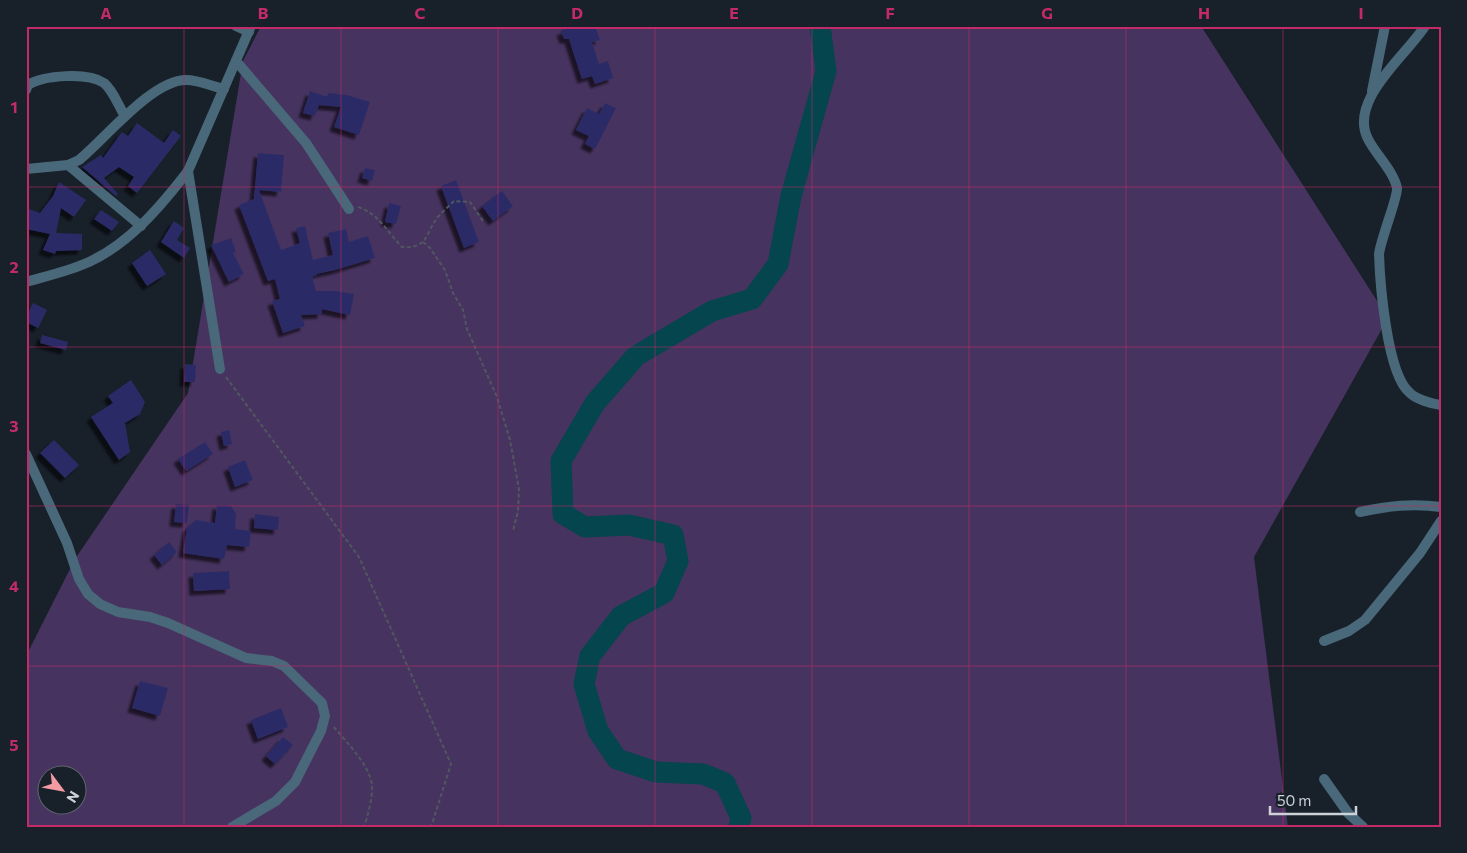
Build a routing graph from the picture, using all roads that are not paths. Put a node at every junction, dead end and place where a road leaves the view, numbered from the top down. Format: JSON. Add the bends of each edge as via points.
{"nodes":[{"id":1,"x":236,"y":26,"type":"edge"},
{"id":2,"x":1385,"y":26,"type":"edge"},
{"id":3,"x":1425,"y":26,"type":"edge"},
{"id":4,"x":250,"y":29,"type":"edge"},
{"id":5,"x":236,"y":61,"type":"junction"},
{"id":6,"x":224,"y":88,"type":"junction"},
{"id":7,"x":26,"y":90,"type":"edge"},
{"id":8,"x":1372,"y":93,"type":"junction"},
{"id":9,"x":125,"y":116,"type":"junction"},
{"id":10,"x":68,"y":165,"type":"junction"},
{"id":11,"x":26,"y":169,"type":"edge"},
{"id":12,"x":188,"y":171,"type":"junction"},
{"id":13,"x":348,"y":209,"type":"road end"},
{"id":14,"x":141,"y":226,"type":"junction"},
{"id":15,"x":26,"y":282,"type":"edge"},
{"id":16,"x":220,"y":369,"type":"road end"},
{"id":17,"x":1441,"y":406,"type":"edge"},
{"id":18,"x":26,"y":454,"type":"edge"},
{"id":19,"x":1441,"y":507,"type":"edge"},
{"id":20,"x":1360,"y":512,"type":"dead end"},
{"id":21,"x":1441,"y":521,"type":"edge"},
{"id":22,"x":1324,"y":641,"type":"dead end"},
{"id":23,"x":1324,"y":779,"type":"dead end"},
{"id":24,"x":232,"y":827,"type":"edge"},
{"id":25,"x":1363,"y":827,"type":"edge"}],
"edges":[{"from":1,"to":4,"type":"street"},
{"from":2,"to":8,"type":"street"},
{"from":3,"to":8,"type":"street"},
{"from":4,"to":5,"type":"street"},
{"from":5,"to":6,"type":"street"},
{"from":5,"to":13,"type":"street","via":[[306,144]]},
{"from":6,"to":9,"type":"street","via":[[185,80],[168,85]]},
{"from":6,"to":12,"type":"street"},
{"from":7,"to":9,"type":"street","via":[[37,79],[50,76],[94,79],[108,88]]},
{"from":8,"to":17,"type":"street","via":[[1363,122],[1367,138],[1397,190],[1380,238],[1378,254],[1390,352],[1400,381],[1409,394]]},
{"from":9,"to":10,"type":"street","via":[[92,150]]},
{"from":10,"to":11,"type":"street"},
{"from":10,"to":14,"type":"street"},
{"from":12,"to":14,"type":"street"},
{"from":12,"to":16,"type":"street"},
{"from":14,"to":15,"type":"street","via":[[92,261]]},
{"from":18,"to":24,"type":"street","via":[[88,594],[118,612],[150,617],[246,658],[284,666],[322,703],[325,716],[320,731],[295,782],[276,801]]},
{"from":19,"to":20,"type":"street","via":[[1388,505]]},
{"from":21,"to":22,"type":"street","via":[[1420,553],[1365,620]]},
{"from":23,"to":25,"type":"street","via":[[1348,813]]}]}
